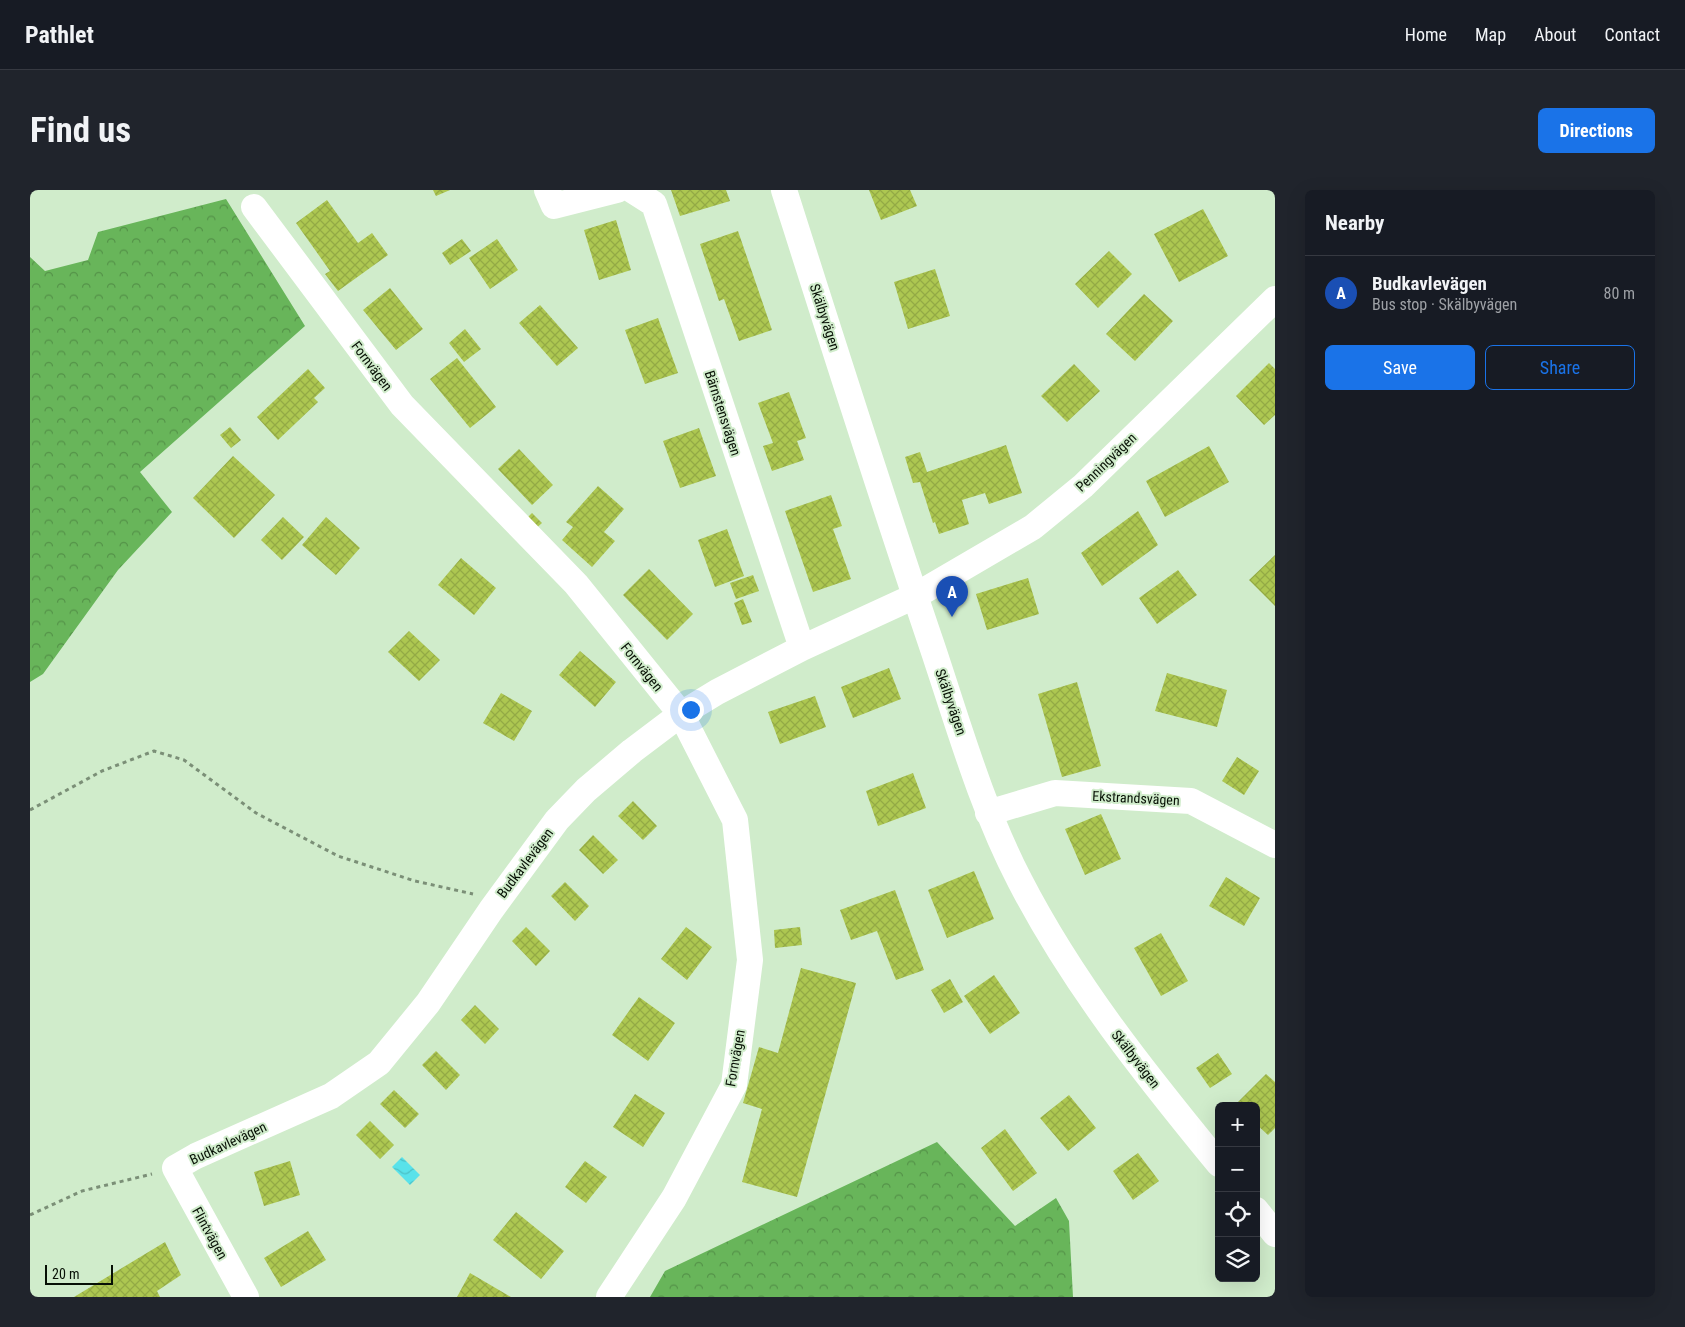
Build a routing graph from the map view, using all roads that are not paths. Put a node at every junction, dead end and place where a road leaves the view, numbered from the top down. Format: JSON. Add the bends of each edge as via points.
{"nodes":[{"id":1,"x":547,"y":190,"type":"edge"},
{"id":2,"x":616,"y":190,"type":"edge"},
{"id":3,"x":632,"y":190,"type":"edge"},
{"id":4,"x":784,"y":190,"type":"edge"},
{"id":5,"x":254,"y":207,"type":"dead end"},
{"id":6,"x":1275,"y":299,"type":"edge"},
{"id":7,"x":915,"y":596,"type":"junction"},
{"id":8,"x":802,"y":648,"type":"junction"},
{"id":9,"x":681,"y":714,"type":"junction"},
{"id":10,"x":988,"y":813,"type":"junction"},
{"id":11,"x":1275,"y":845,"type":"edge"},
{"id":12,"x":1215,"y":1159,"type":"edge"},
{"id":13,"x":174,"y":1168,"type":"joint"},
{"id":14,"x":1260,"y":1215,"type":"edge"},
{"id":15,"x":1275,"y":1234,"type":"edge"},
{"id":16,"x":246,"y":1297,"type":"edge"},
{"id":17,"x":609,"y":1297,"type":"edge"}],
"edges":[{"from":1,"to":2,"type":"street","via":[[554,206]]},
{"from":3,"to":8,"type":"street","name":"Bärnstensvägen","via":[[654,204]]},
{"from":4,"to":7,"type":"street","name":"Skälbyvägen"},
{"from":5,"to":9,"type":"street","name":"Fornvägen","via":[[402,405],[576,584]]},
{"from":6,"to":7,"type":"street","name":"Penningvägen","via":[[1082,486],[1033,527]]},
{"from":7,"to":8,"type":"street","name":"Budkavlevägen"},
{"from":7,"to":10,"type":"street","name":"Skälbyvägen"},
{"from":8,"to":9,"type":"street","name":"Budkavlevägen"},
{"from":9,"to":13,"type":"street","name":"Budkavlevägen","via":[[599,779],[557,820],[428,1003],[379,1063],[331,1096]]},
{"from":9,"to":17,"type":"street","name":"Fornvägen","via":[[735,820],[753,896],[750,960],[734,1084],[674,1198]]},
{"from":10,"to":11,"type":"street","name":"Ekstrandsvägen","via":[[1055,793],[1191,801]]},
{"from":10,"to":12,"type":"street","name":"Skälbyvägen","via":[[1019,880],[1065,962],[1105,1019]]},
{"from":13,"to":16,"type":"street","name":"Flintvägen"},
{"from":14,"to":15,"type":"street"}]}
